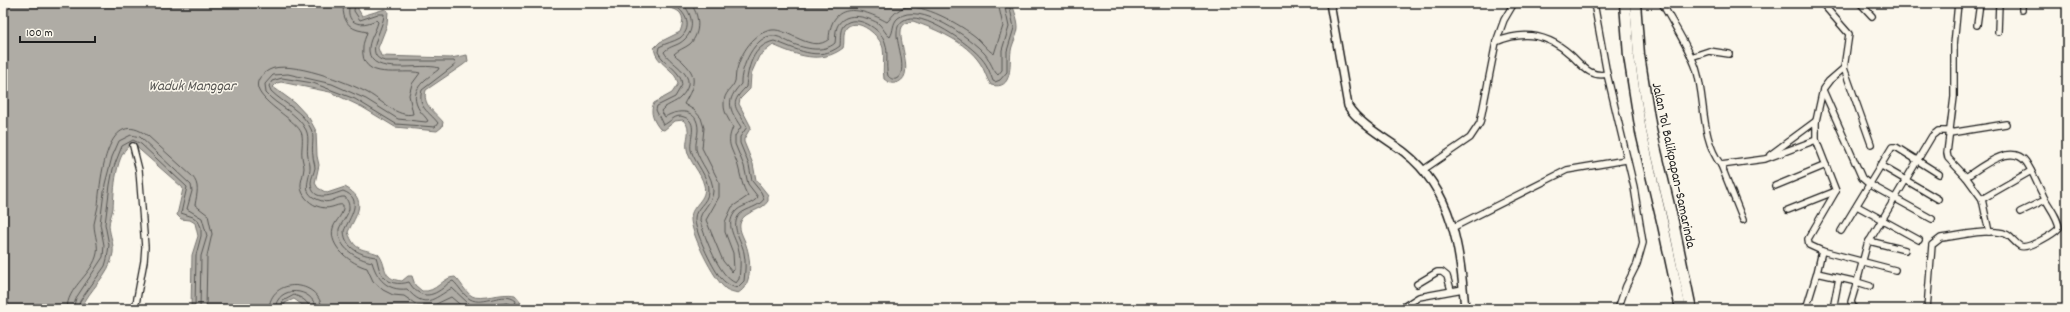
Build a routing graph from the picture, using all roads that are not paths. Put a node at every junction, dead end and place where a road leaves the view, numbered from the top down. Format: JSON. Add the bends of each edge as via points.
{"nodes":[{"id":1,"x":1330,"y":3,"type":"edge"},
{"id":2,"x":1514,"y":3,"type":"edge"},
{"id":3,"x":1594,"y":3,"type":"edge"},
{"id":4,"x":1625,"y":3,"type":"edge"},
{"id":5,"x":1635,"y":3,"type":"edge"},
{"id":6,"x":1662,"y":3,"type":"edge"},
{"id":7,"x":1822,"y":3,"type":"edge"},
{"id":8,"x":1860,"y":3,"type":"edge"},
{"id":9,"x":1958,"y":3,"type":"edge"},
{"id":10,"x":1980,"y":3,"type":"edge"},
{"id":11,"x":1999,"y":3,"type":"edge"},
{"id":12,"x":2022,"y":3,"type":"edge"},
{"id":13,"x":2022,"y":10,"type":"dead end"},
{"id":14,"x":1872,"y":16,"type":"dead end"},
{"id":15,"x":1977,"y":25,"type":"dead end"},
{"id":16,"x":1998,"y":32,"type":"dead end"},
{"id":17,"x":1496,"y":42,"type":"junction"},
{"id":18,"x":2067,"y":48,"type":"edge"},
{"id":19,"x":1729,"y":54,"type":"dead end"},
{"id":20,"x":1691,"y":57,"type":"junction"},
{"id":21,"x":1844,"y":68,"type":"junction"},
{"id":22,"x":2067,"y":68,"type":"edge"},
{"id":23,"x":1607,"y":74,"type":"junction"},
{"id":24,"x":1823,"y":89,"type":"junction"},
{"id":25,"x":1816,"y":121,"type":"junction"},
{"id":26,"x":2006,"y":124,"type":"dead end"},
{"id":27,"x":1951,"y":132,"type":"junction"},
{"id":28,"x":1816,"y":140,"type":"junction"},
{"id":29,"x":1871,"y":144,"type":"dead end"},
{"id":30,"x":132,"y":146,"type":"dead end"},
{"id":31,"x":1765,"y":159,"type":"junction"},
{"id":32,"x":1626,"y":160,"type":"junction"},
{"id":33,"x":1918,"y":160,"type":"junction"},
{"id":34,"x":1826,"y":165,"type":"junction"},
{"id":35,"x":1880,"y":165,"type":"junction"},
{"id":36,"x":1721,"y":166,"type":"junction"},
{"id":37,"x":1423,"y":170,"type":"junction"},
{"id":38,"x":2031,"y":171,"type":"junction"},
{"id":39,"x":1939,"y":174,"type":"dead end"},
{"id":40,"x":1966,"y":177,"type":"junction"},
{"id":41,"x":1907,"y":179,"type":"junction"},
{"id":42,"x":1869,"y":184,"type":"junction"},
{"id":43,"x":1775,"y":186,"type":"dead end"},
{"id":44,"x":1836,"y":191,"type":"junction"},
{"id":45,"x":1895,"y":199,"type":"junction"},
{"id":46,"x":1938,"y":199,"type":"dead end"},
{"id":47,"x":1982,"y":199,"type":"junction"},
{"id":48,"x":2045,"y":200,"type":"junction"},
{"id":49,"x":1857,"y":206,"type":"junction"},
{"id":50,"x":1788,"y":210,"type":"dead end"},
{"id":51,"x":2020,"y":212,"type":"dead end"},
{"id":52,"x":1932,"y":219,"type":"dead end"},
{"id":53,"x":1743,"y":220,"type":"dead end"},
{"id":54,"x":1883,"y":220,"type":"junction"},
{"id":55,"x":1454,"y":227,"type":"junction"},
{"id":56,"x":1841,"y":231,"type":"dead end"},
{"id":57,"x":1989,"y":232,"type":"junction"},
{"id":58,"x":1919,"y":240,"type":"dead end"},
{"id":59,"x":1869,"y":241,"type":"junction"},
{"id":60,"x":1905,"y":250,"type":"dead end"},
{"id":61,"x":1822,"y":251,"type":"junction"},
{"id":62,"x":1863,"y":261,"type":"junction"},
{"id":63,"x":1895,"y":270,"type":"dead end"},
{"id":64,"x":1816,"y":273,"type":"junction"},
{"id":65,"x":1839,"y":278,"type":"junction"},
{"id":66,"x":1857,"y":282,"type":"junction"},
{"id":67,"x":1417,"y":284,"type":"dead end"},
{"id":68,"x":1870,"y":286,"type":"dead end"},
{"id":69,"x":1463,"y":289,"type":"junction"},
{"id":70,"x":1451,"y":290,"type":"junction"},
{"id":71,"x":135,"y":309,"type":"edge"},
{"id":72,"x":1400,"y":309,"type":"edge"},
{"id":73,"x":1465,"y":309,"type":"edge"},
{"id":74,"x":1618,"y":309,"type":"edge"},
{"id":75,"x":1681,"y":309,"type":"edge"},
{"id":76,"x":1691,"y":309,"type":"edge"},
{"id":77,"x":1806,"y":309,"type":"edge"},
{"id":78,"x":1833,"y":309,"type":"edge"},
{"id":79,"x":1854,"y":309,"type":"edge"},
{"id":80,"x":1927,"y":309,"type":"edge"}],
"edges":[{"from":1,"to":37,"type":"street","via":[[1350,109]]},
{"from":2,"to":17,"type":"street"},
{"from":3,"to":23,"type":"street"},
{"from":4,"to":75,"type":"highway","name":"Jalan Tol Balikpapan–Samarinda","via":[[1629,56],[1640,132]]},
{"from":5,"to":76,"type":"highway","name":"Jalan Tol Balikpapan–Samarinda","via":[[1639,55],[1651,130]]},
{"from":6,"to":20,"type":"street"},
{"from":7,"to":21,"type":"street","via":[[1848,32]]},
{"from":8,"to":14,"type":"street"},
{"from":9,"to":27,"type":"street"},
{"from":10,"to":15,"type":"street"},
{"from":11,"to":16,"type":"street"},
{"from":12,"to":13,"type":"street"},
{"from":17,"to":23,"type":"street","via":[[1510,36],[1540,36],[1571,55],[1585,70]]},
{"from":17,"to":37,"type":"street","via":[[1480,123],[1470,138]]},
{"from":18,"to":22,"type":"street"},
{"from":19,"to":20,"type":"street","via":[[1709,51]]},
{"from":20,"to":36,"type":"street","via":[[1696,69],[1707,135]]},
{"from":21,"to":24,"type":"street"},
{"from":21,"to":29,"type":"street"},
{"from":23,"to":32,"type":"street"},
{"from":24,"to":25,"type":"street"},
{"from":24,"to":42,"type":"street","via":[[1857,170]]},
{"from":25,"to":28,"type":"street"},
{"from":25,"to":31,"type":"street"},
{"from":26,"to":27,"type":"street"},
{"from":27,"to":33,"type":"street","via":[[1936,132]]},
{"from":27,"to":40,"type":"street","via":[[1947,148],[1948,158]]},
{"from":28,"to":31,"type":"street"},
{"from":28,"to":34,"type":"street"},
{"from":30,"to":71,"type":"street","via":[[139,170],[144,247]]},
{"from":31,"to":36,"type":"street"},
{"from":32,"to":55,"type":"street","via":[[1567,170]]},
{"from":32,"to":74,"type":"street","via":[[1634,187],[1643,243]]},
{"from":33,"to":35,"type":"street","via":[[1894,146]]},
{"from":33,"to":39,"type":"street"},
{"from":33,"to":41,"type":"street"},
{"from":34,"to":43,"type":"street"},
{"from":34,"to":44,"type":"street"},
{"from":35,"to":41,"type":"street"},
{"from":35,"to":42,"type":"street"},
{"from":36,"to":53,"type":"street"},
{"from":37,"to":55,"type":"street","via":[[1440,196]]},
{"from":38,"to":40,"type":"street","via":[[2022,158],[2011,154],[1996,159]]},
{"from":38,"to":47,"type":"street"},
{"from":38,"to":48,"type":"street"},
{"from":40,"to":47,"type":"street"},
{"from":41,"to":45,"type":"street"},
{"from":41,"to":46,"type":"street"},
{"from":42,"to":45,"type":"street"},
{"from":42,"to":49,"type":"street"},
{"from":44,"to":50,"type":"street"},
{"from":44,"to":61,"type":"street","via":[[1808,239],[1809,245]]},
{"from":45,"to":52,"type":"street"},
{"from":45,"to":54,"type":"street"},
{"from":47,"to":57,"type":"street"},
{"from":48,"to":51,"type":"street"},
{"from":48,"to":57,"type":"street","via":[[2059,225],[2054,233],[2023,247],[2007,234]]},
{"from":49,"to":54,"type":"street"},
{"from":49,"to":56,"type":"street"},
{"from":54,"to":58,"type":"street"},
{"from":54,"to":59,"type":"street"},
{"from":55,"to":69,"type":"street"},
{"from":57,"to":80,"type":"street","via":[[1941,238],[1932,245]]},
{"from":59,"to":60,"type":"street"},
{"from":59,"to":62,"type":"street"},
{"from":61,"to":62,"type":"street"},
{"from":61,"to":64,"type":"street"},
{"from":62,"to":63,"type":"street"},
{"from":62,"to":66,"type":"street"},
{"from":64,"to":65,"type":"street"},
{"from":64,"to":77,"type":"street"},
{"from":65,"to":66,"type":"street"},
{"from":65,"to":78,"type":"street"},
{"from":66,"to":68,"type":"street"},
{"from":66,"to":79,"type":"street","via":[[1851,302]]},
{"from":67,"to":70,"type":"street","via":[[1437,272],[1442,272],[1447,276]]},
{"from":69,"to":70,"type":"street"},
{"from":69,"to":73,"type":"street"},
{"from":70,"to":72,"type":"street","via":[[1419,297]]}]}
